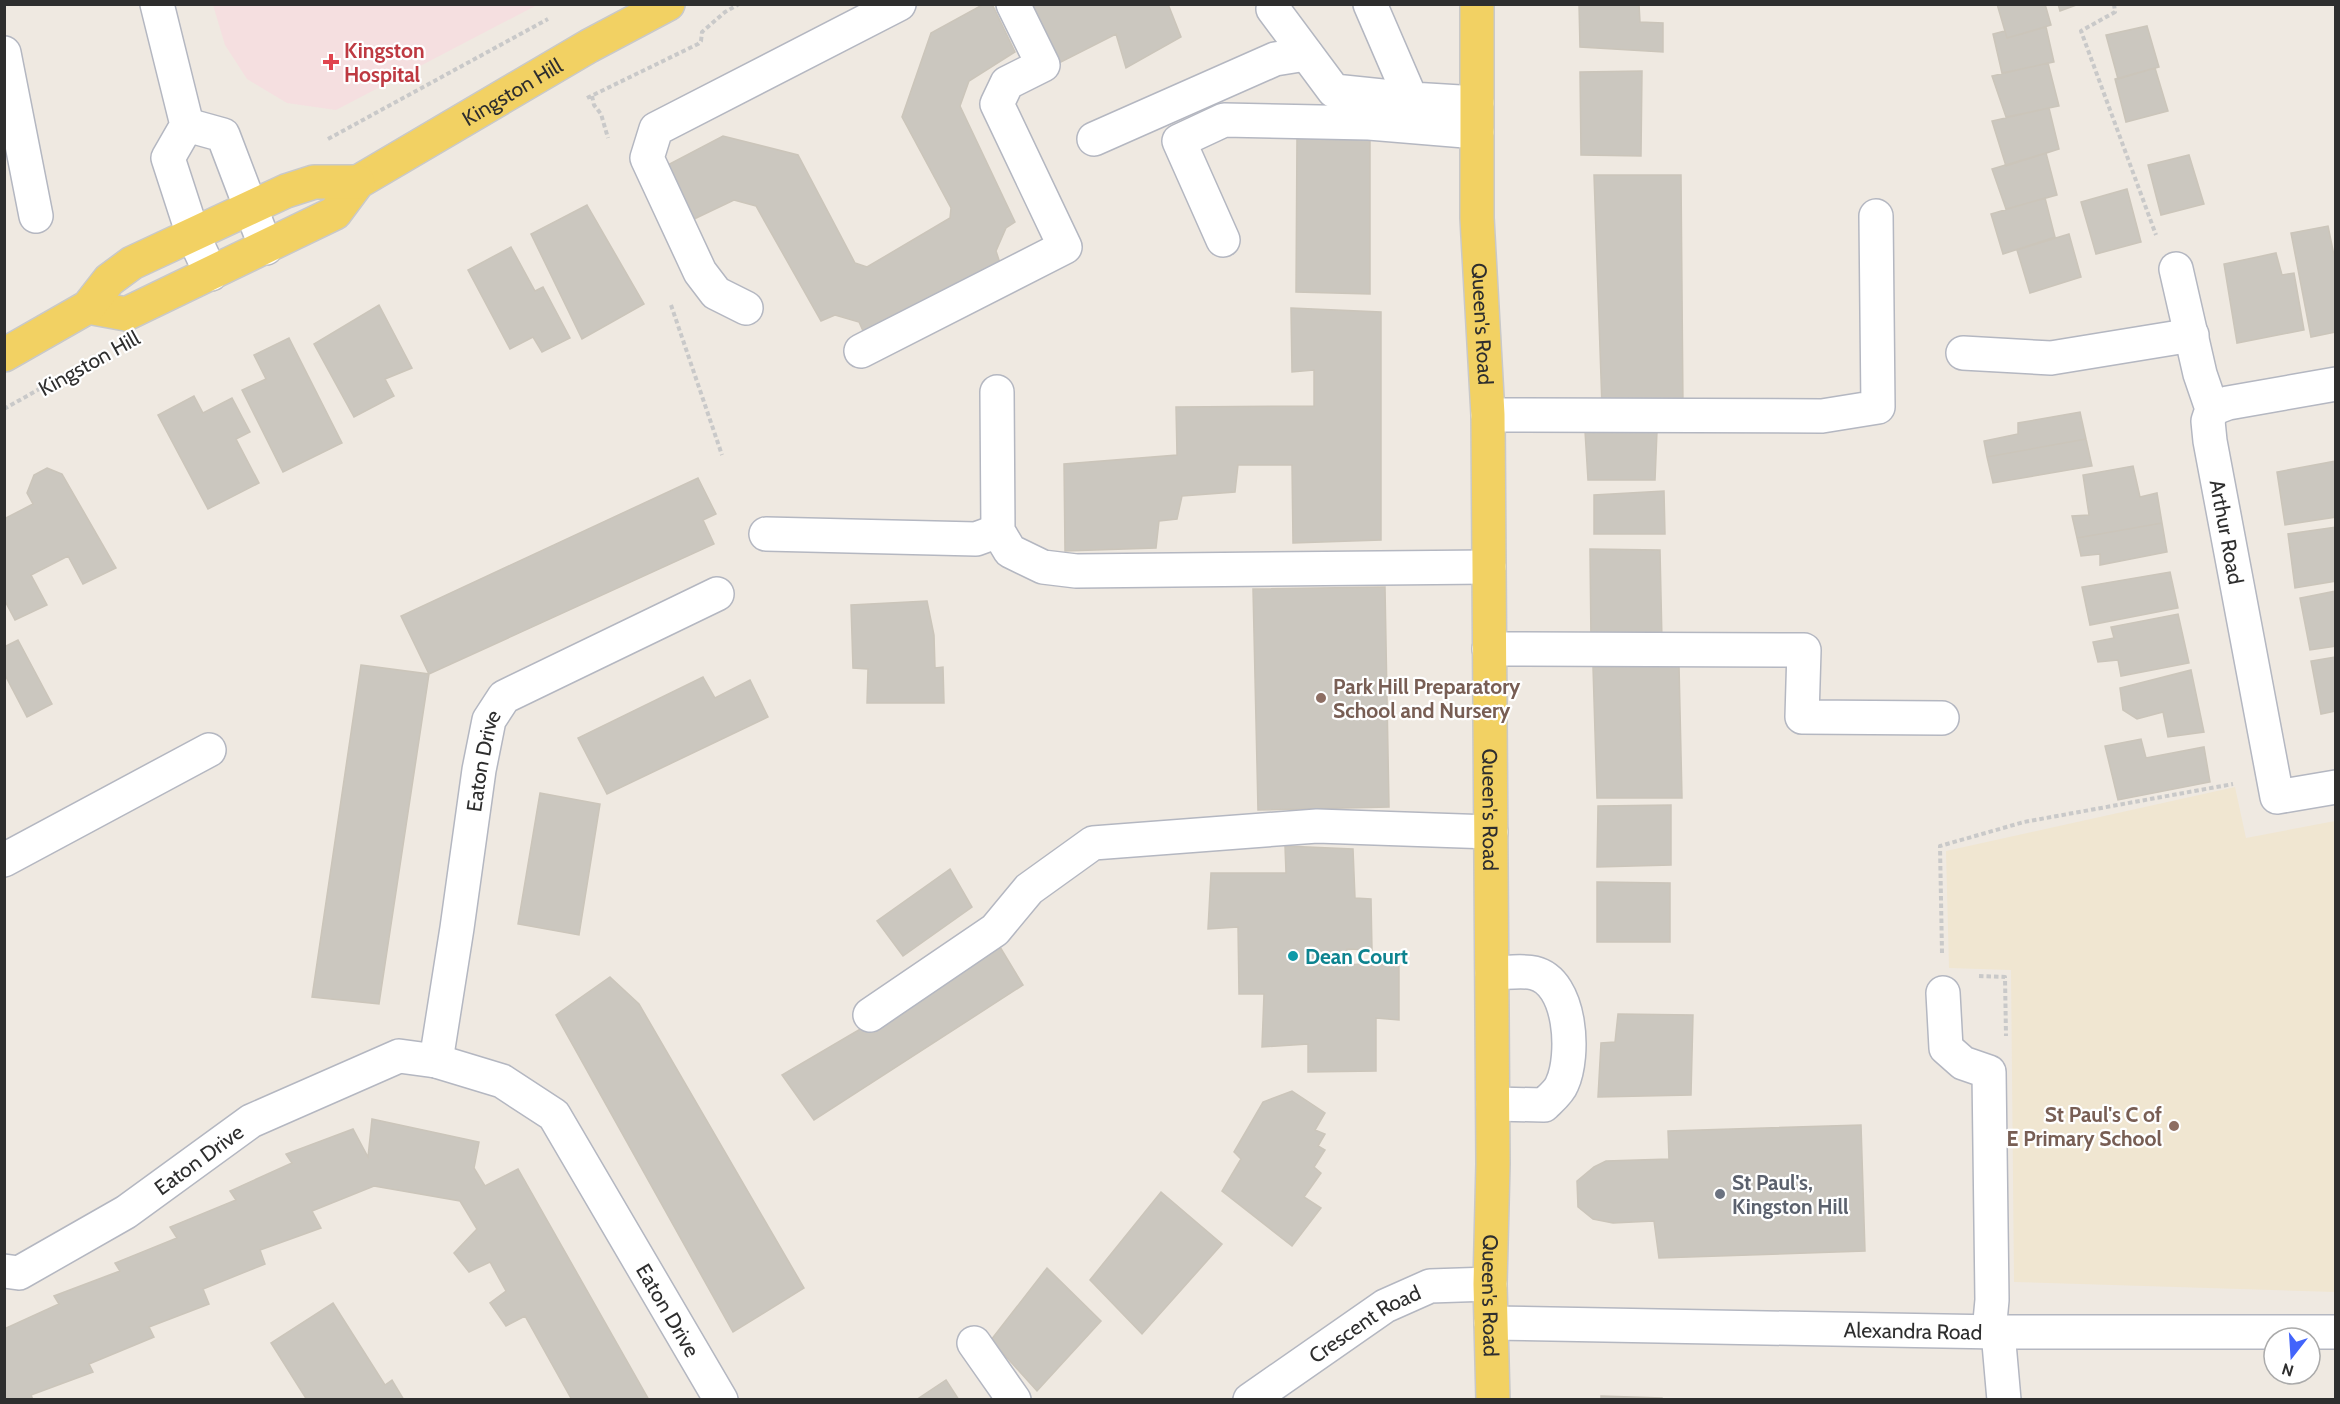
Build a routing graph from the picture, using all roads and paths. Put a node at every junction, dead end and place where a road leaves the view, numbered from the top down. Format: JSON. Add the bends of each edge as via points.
{"nodes":[{"id":1,"x":157,"y":4,"type":"edge"},
{"id":2,"x":668,"y":4,"type":"edge"},
{"id":3,"x":739,"y":4,"type":"edge"},
{"id":4,"x":899,"y":4,"type":"edge"},
{"id":5,"x":1013,"y":4,"type":"edge"},
{"id":6,"x":1370,"y":4,"type":"edge"},
{"id":7,"x":1477,"y":4,"type":"edge"},
{"id":8,"x":2114,"y":4,"type":"edge"},
{"id":9,"x":1273,"y":9,"type":"dead end"},
{"id":10,"x":554,"y":16,"type":"dead end"},
{"id":11,"x":11,"y":50,"type":"edge"},
{"id":12,"x":1306,"y":54,"type":"junction"},
{"id":13,"x":592,"y":96,"type":"junction"},
{"id":14,"x":1411,"y":99,"type":"junction"},
{"id":15,"x":583,"y":100,"type":"dead end"},
{"id":16,"x":602,"y":114,"type":"dead end"},
{"id":17,"x":1477,"y":117,"type":"junction"},
{"id":18,"x":187,"y":125,"type":"junction"},
{"id":19,"x":1094,"y":139,"type":"dead end"},
{"id":20,"x":324,"y":141,"type":"dead end"},
{"id":21,"x":358,"y":182,"type":"junction"},
{"id":22,"x":251,"y":208,"type":"junction"},
{"id":23,"x":36,"y":216,"type":"dead end"},
{"id":24,"x":1876,"y":216,"type":"dead end"},
{"id":25,"x":193,"y":236,"type":"junction"},
{"id":26,"x":1222,"y":240,"type":"dead end"},
{"id":27,"x":266,"y":248,"type":"junction"},
{"id":28,"x":2176,"y":268,"type":"joint"},
{"id":29,"x":211,"y":274,"type":"junction"},
{"id":30,"x":88,"y":307,"type":"junction"},
{"id":31,"x":746,"y":308,"type":"dead end"},
{"id":32,"x":2192,"y":335,"type":"junction"},
{"id":33,"x":109,"y":350,"type":"dead end"},
{"id":34,"x":861,"y":351,"type":"dead end"},
{"id":35,"x":1963,"y":353,"type":"dead end"},
{"id":36,"x":4,"y":355,"type":"edge"},
{"id":37,"x":2336,"y":384,"type":"edge"},
{"id":38,"x":998,"y":392,"type":"dead end"},
{"id":39,"x":4,"y":409,"type":"edge"},
{"id":40,"x":2212,"y":409,"type":"junction"},
{"id":41,"x":1488,"y":414,"type":"junction"},
{"id":42,"x":998,"y":531,"type":"junction"},
{"id":43,"x":766,"y":534,"type":"dead end"},
{"id":44,"x":1489,"y":567,"type":"junction"},
{"id":45,"x":717,"y":594,"type":"dead end"},
{"id":46,"x":1489,"y":649,"type":"junction"},
{"id":47,"x":1942,"y":718,"type":"dead end"},
{"id":48,"x":209,"y":750,"type":"dead end"},
{"id":49,"x":2270,"y":759,"type":"junction"},
{"id":50,"x":2336,"y":787,"type":"edge"},
{"id":51,"x":1491,"y":832,"type":"junction"},
{"id":52,"x":1940,"y":846,"type":"dead end"},
{"id":53,"x":4,"y":860,"type":"edge"},
{"id":54,"x":1492,"y":973,"type":"junction"},
{"id":55,"x":1943,"y":993,"type":"dead end"},
{"id":56,"x":870,"y":1015,"type":"dead end"},
{"id":57,"x":436,"y":1061,"type":"junction"},
{"id":58,"x":1493,"y":1104,"type":"junction"},
{"id":59,"x":4,"y":1271,"type":"edge"},
{"id":60,"x":1491,"y":1284,"type":"junction"},
{"id":61,"x":1491,"y":1323,"type":"junction"},
{"id":62,"x":1993,"y":1332,"type":"junction"},
{"id":63,"x":2336,"y":1332,"type":"edge"},
{"id":64,"x":974,"y":1343,"type":"dead end"},
{"id":65,"x":721,"y":1400,"type":"edge"},
{"id":66,"x":1014,"y":1400,"type":"edge"},
{"id":67,"x":1250,"y":1400,"type":"edge"},
{"id":68,"x":1493,"y":1400,"type":"edge"},
{"id":69,"x":2004,"y":1400,"type":"edge"}],
"edges":[{"from":1,"to":18,"type":"street"},
{"from":2,"to":21,"type":"main road","name":"Kingston Hill"},
{"from":3,"to":13,"type":"path","name":"Kingston Hill","via":[[702,32],[698,44]]},
{"from":4,"to":31,"type":"street","via":[[656,129],[647,158],[700,272],[716,293]]},
{"from":5,"to":34,"type":"street","via":[[1043,65],[1006,83],[997,104],[1065,247]]},
{"from":6,"to":14,"type":"street"},
{"from":7,"to":17,"type":"main road","name":"Queen's Road"},
{"from":8,"to":28,"type":"path","via":[[2115,12],[2081,31],[2156,235]]},
{"from":9,"to":12,"type":"street"},
{"from":10,"to":20,"type":"path"},
{"from":11,"to":23,"type":"street"},
{"from":12,"to":14,"type":"street","via":[[1334,91]]},
{"from":12,"to":19,"type":"street","via":[[1275,59]]},
{"from":13,"to":15,"type":"path","name":"Kingston Hill"},
{"from":13,"to":16,"type":"path"},
{"from":14,"to":17,"type":"street"},
{"from":17,"to":26,"type":"street","via":[[1368,123],[1224,120],[1179,141]]},
{"from":17,"to":41,"type":"main road","name":"Queen's Road","via":[[1477,218]]},
{"from":18,"to":22,"type":"street","via":[[223,135]]},
{"from":18,"to":25,"type":"street","via":[[168,158]]},
{"from":21,"to":22,"type":"main road","via":[[314,182]]},
{"from":21,"to":27,"type":"main road","name":"Kingston Hill","via":[[335,213]]},
{"from":22,"to":25,"type":"main road"},
{"from":22,"to":27,"type":"street"},
{"from":24,"to":41,"type":"street","via":[[1878,407],[1822,416]]},
{"from":25,"to":29,"type":"street"},
{"from":25,"to":30,"type":"main road","via":[[132,263],[109,280]]},
{"from":27,"to":29,"type":"main road","name":"Kingston Hill"},
{"from":28,"to":32,"type":"street","name":"Arthur Road"},
{"from":29,"to":30,"type":"main road","name":"Kingston Hill","via":[[126,314]]},
{"from":30,"to":36,"type":"main road"},
{"from":32,"to":35,"type":"street","via":[[2051,358]]},
{"from":32,"to":40,"type":"street","name":"Arthur Road"},
{"from":33,"to":39,"type":"path","name":"Kingston Hill"},
{"from":37,"to":40,"type":"street"},
{"from":38,"to":42,"type":"street"},
{"from":40,"to":49,"type":"street","name":"Arthur Road","via":[[2208,422],[2210,441]]},
{"from":41,"to":44,"type":"main road","name":"Queen's Road"},
{"from":42,"to":43,"type":"street","via":[[976,539]]},
{"from":42,"to":44,"type":"street","via":[[1018,555],[1043,567],[1076,571]]},
{"from":44,"to":46,"type":"main road","name":"Queen's Road"},
{"from":45,"to":57,"type":"street","name":"Eaton Drive","via":[[504,697],[489,720]]},
{"from":46,"to":47,"type":"street","via":[[1804,650],[1802,717]]},
{"from":46,"to":51,"type":"main road","name":"Queen's Road"},
{"from":48,"to":53,"type":"street"},
{"from":49,"to":50,"type":"street","name":"Arthur Road","via":[[2277,797]]},
{"from":49,"to":52,"type":"path","via":[[2242,783],[2024,822]]},
{"from":51,"to":54,"type":"main road","name":"Queen's Road"},
{"from":51,"to":56,"type":"street","via":[[1317,826],[1093,843],[1029,890],[995,930]]},
{"from":54,"to":58,"type":"main road","name":"Queen's Road"},
{"from":54,"to":58,"type":"street","via":[[1535,973],[1551,983],[1565,1006],[1570,1059],[1562,1086],[1544,1105]]},
{"from":55,"to":62,"type":"street","via":[[1946,1048],[1963,1063],[1989,1071]]},
{"from":57,"to":59,"type":"street","name":"Eaton Drive","via":[[399,1056],[251,1121],[126,1212],[19,1273]]},
{"from":57,"to":65,"type":"street","name":"Eaton Drive","via":[[502,1081],[554,1115]]},
{"from":58,"to":60,"type":"main road","name":"Queen's Road"},
{"from":60,"to":61,"type":"main road","name":"Queen's Road"},
{"from":60,"to":67,"type":"street","name":"Crescent Road","via":[[1430,1286],[1385,1305]]},
{"from":61,"to":62,"type":"street","name":"Alexandra Road"},
{"from":61,"to":68,"type":"main road","name":"Queen's Road"},
{"from":62,"to":63,"type":"street","name":"Alexandra Road"},
{"from":62,"to":69,"type":"street"},
{"from":64,"to":66,"type":"street"}]}
